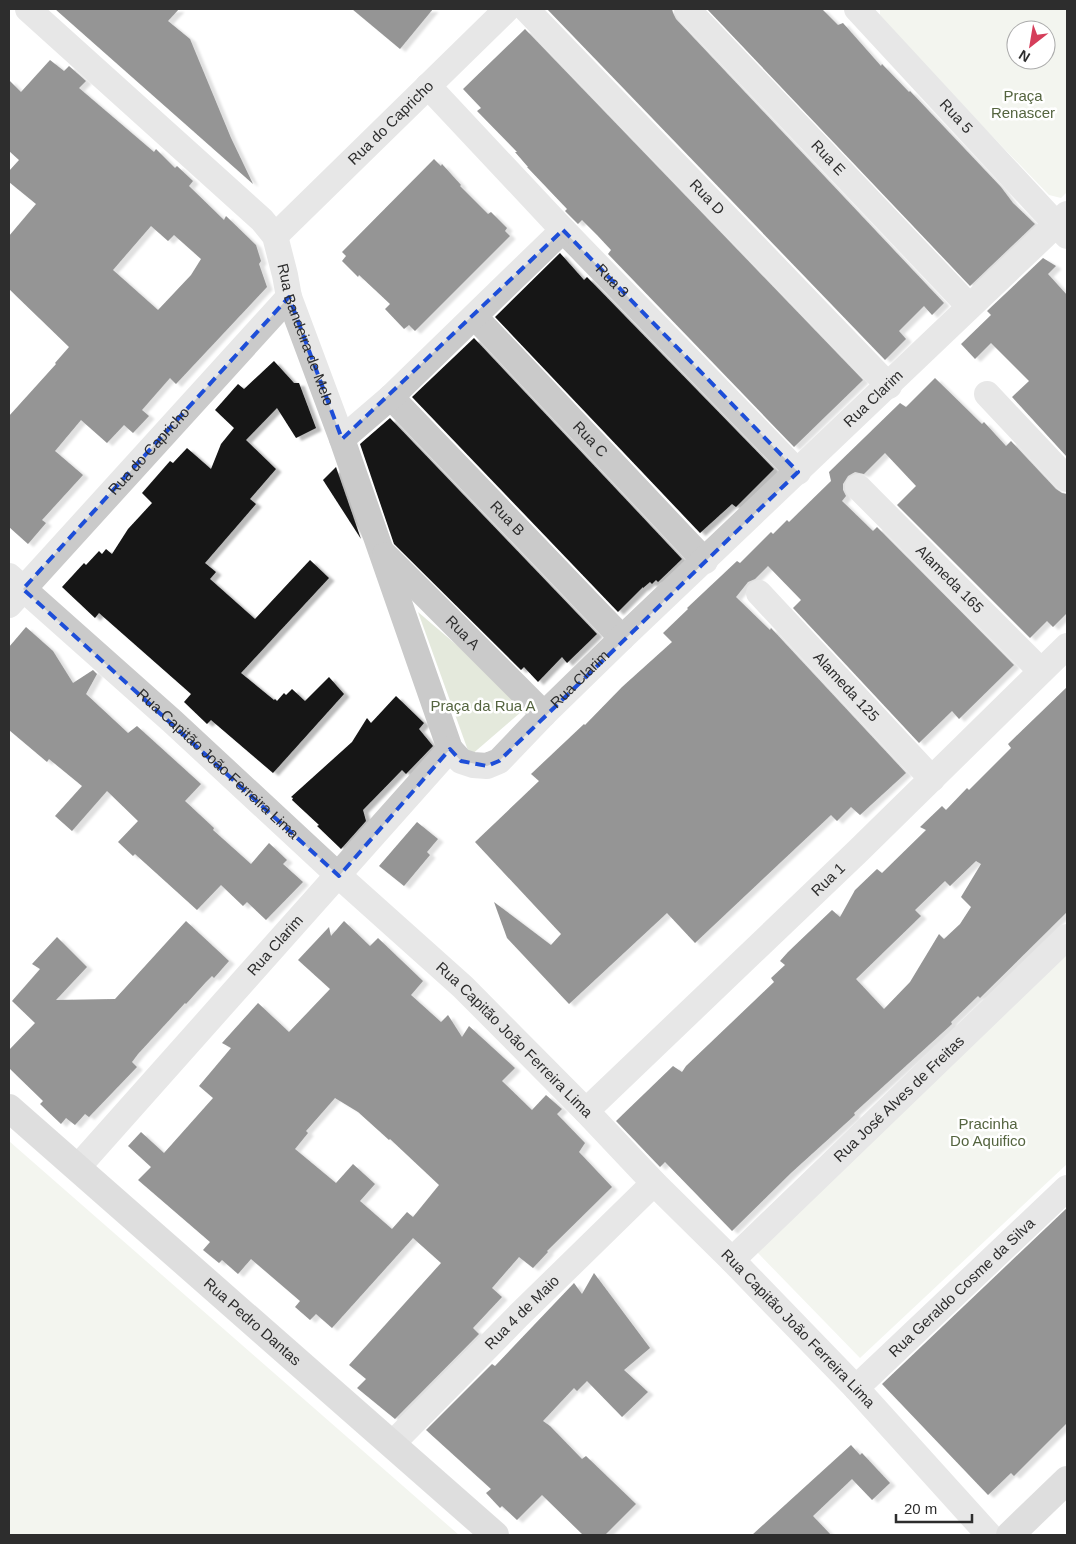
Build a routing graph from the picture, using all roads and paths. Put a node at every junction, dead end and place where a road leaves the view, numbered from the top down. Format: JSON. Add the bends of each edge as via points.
{"nodes":[{"id":1,"x":28,"y":9,"type":"edge"},
{"id":2,"x":507,"y":9,"type":"edge"},
{"id":3,"x":526,"y":9,"type":"edge"},
{"id":4,"x":687,"y":9,"type":"edge"},
{"id":5,"x":859,"y":10,"type":"edge"},
{"id":6,"x":428,"y":86,"type":"junction"},
{"id":7,"x":1064,"y":225,"type":"edge"},
{"id":8,"x":563,"y":230,"type":"junction"},
{"id":9,"x":275,"y":236,"type":"junction"},
{"id":10,"x":289,"y":297,"type":"junction"},
{"id":11,"x":969,"y":306,"type":"junction"},
{"id":12,"x":475,"y":317,"type":"junction"},
{"id":13,"x":889,"y":386,"type":"junction"},
{"id":14,"x":987,"y":394,"type":"dead end"},
{"id":15,"x":392,"y":397,"type":"junction"},
{"id":16,"x":342,"y":439,"type":"junction"},
{"id":17,"x":798,"y":472,"type":"junction"},
{"id":18,"x":1067,"y":478,"type":"edge"},
{"id":19,"x":858,"y":487,"type":"dead end"},
{"id":20,"x":382,"y":551,"type":"junction"},
{"id":21,"x":705,"y":561,"type":"junction"},
{"id":22,"x":13,"y":590,"type":"edge"},
{"id":23,"x":759,"y":594,"type":"dead end"},
{"id":24,"x":622,"y":638,"type":"junction"},
{"id":25,"x":1067,"y":646,"type":"edge"},
{"id":26,"x":1041,"y":671,"type":"junction"},
{"id":27,"x":544,"y":714,"type":"junction"},
{"id":28,"x":450,"y":748,"type":"junction"},
{"id":29,"x":932,"y":779,"type":"junction"},
{"id":30,"x":339,"y":876,"type":"junction"},
{"id":31,"x":1067,"y":938,"type":"edge"},
{"id":32,"x":9,"y":1108,"type":"edge"},
{"id":33,"x":586,"y":1111,"type":"junction"},
{"id":34,"x":77,"y":1168,"type":"junction"},
{"id":35,"x":654,"y":1183,"type":"junction"},
{"id":36,"x":1067,"y":1188,"type":"edge"},
{"id":37,"x":732,"y":1260,"type":"junction"},
{"id":38,"x":856,"y":1388,"type":"junction"},
{"id":39,"x":392,"y":1444,"type":"junction"},
{"id":40,"x":1067,"y":1480,"type":"edge"},
{"id":41,"x":495,"y":1535,"type":"edge"},
{"id":42,"x":989,"y":1535,"type":"edge"},
{"id":43,"x":1010,"y":1535,"type":"edge"}],
"edges":[{"from":1,"to":9,"type":"street","name":"Rua Bandeira de Melo","via":[[262,220]]},
{"from":2,"to":6,"type":"street","name":"Rua do Capricho"},
{"from":3,"to":13,"type":"street","name":"Rua D"},
{"from":4,"to":11,"type":"street","name":"Rua E"},
{"from":5,"to":7,"type":"street","name":"Rua 5"},
{"from":6,"to":8,"type":"street","name":"Rua 3"},
{"from":6,"to":9,"type":"street","name":"Rua do Capricho"},
{"from":7,"to":11,"type":"street","name":"Rua Clarim"},
{"from":8,"to":12,"type":"street"},
{"from":8,"to":17,"type":"street","name":"Rua 3"},
{"from":9,"to":10,"type":"street","name":"Rua Bandeira de Melo"},
{"from":10,"to":16,"type":"street","name":"Rua Bandeira de Melo"},
{"from":10,"to":22,"type":"street","name":"Rua do Capricho"},
{"from":11,"to":13,"type":"street","name":"Rua Clarim"},
{"from":12,"to":15,"type":"street"},
{"from":12,"to":21,"type":"street","name":"Rua C"},
{"from":13,"to":17,"type":"street","name":"Rua Clarim"},
{"from":14,"to":18,"type":"street"},
{"from":15,"to":16,"type":"street"},
{"from":15,"to":24,"type":"street","name":"Rua B"},
{"from":16,"to":20,"type":"street","name":"Rua Bandeira de Melo"},
{"from":17,"to":21,"type":"street","name":"Rua Clarim"},
{"from":19,"to":26,"type":"street","name":"Alameda 165"},
{"from":20,"to":27,"type":"street","name":"Rua A"},
{"from":20,"to":28,"type":"street","name":"Rua Bandeira de Melo"},
{"from":21,"to":24,"type":"street","name":"Rua Clarim"},
{"from":22,"to":30,"type":"street","name":"Rua Capitão João Ferreira Lima","via":[[172,721]]},
{"from":23,"to":29,"type":"street","name":"Alameda 125"},
{"from":24,"to":27,"type":"street","name":"Rua Clarim"},
{"from":25,"to":26,"type":"street","name":"Rua 1"},
{"from":26,"to":29,"type":"street","name":"Rua 1"},
{"from":27,"to":28,"type":"street","name":"Rua Clarim","via":[[499,760],[487,766],[461,761]]},
{"from":28,"to":30,"type":"street","name":"Rua Clarim"},
{"from":29,"to":33,"type":"street","name":"Rua 1"},
{"from":30,"to":33,"type":"street","name":"Rua Capitão João Ferreira Lima","via":[[463,987]]},
{"from":30,"to":34,"type":"street","name":"Rua Clarim"},
{"from":31,"to":37,"type":"street","name":"Rua José Alves de Freitas"},
{"from":32,"to":34,"type":"main road","name":"Rua Pedro Dantas"},
{"from":33,"to":35,"type":"street","name":"Rua Capitão João Ferreira Lima"},
{"from":34,"to":39,"type":"main road","name":"Rua Pedro Dantas"},
{"from":35,"to":37,"type":"street","name":"Rua Capitão João Ferreira Lima"},
{"from":35,"to":39,"type":"street","name":"Rua 4 de Maio"},
{"from":36,"to":38,"type":"street","name":"Rua Geraldo Cosme da Silva"},
{"from":37,"to":38,"type":"street","name":"Rua Capitão João Ferreira Lima"},
{"from":38,"to":42,"type":"street","name":"Rua Capitão João Ferreira Lima"},
{"from":39,"to":41,"type":"main road","name":"Rua Pedro Dantas"},
{"from":40,"to":43,"type":"main road"}]}
